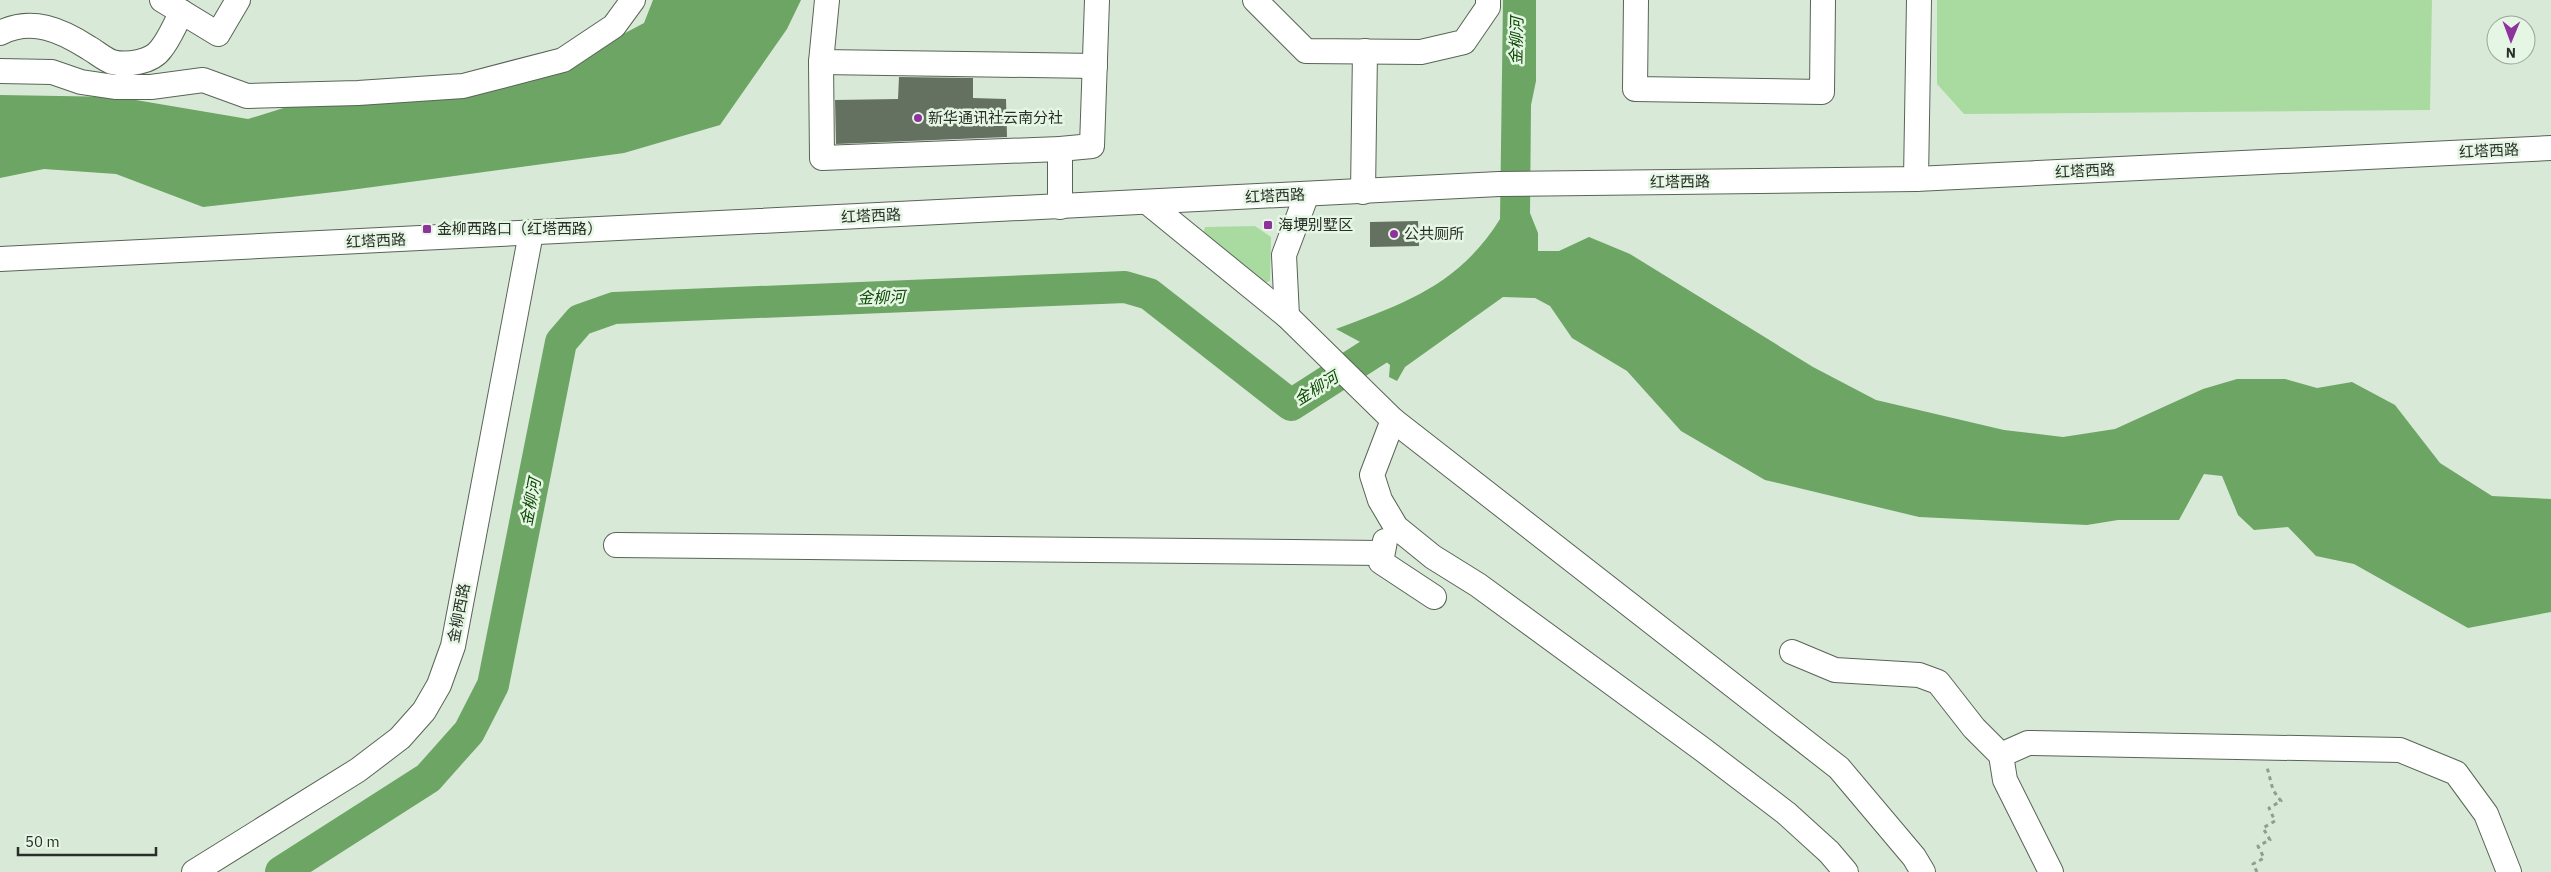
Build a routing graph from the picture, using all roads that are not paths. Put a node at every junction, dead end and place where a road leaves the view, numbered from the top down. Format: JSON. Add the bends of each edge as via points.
{"nodes":[{"id":1,"x":162,"y":0,"type":"edge"},
{"id":2,"x":238,"y":0,"type":"edge"},
{"id":3,"x":633,"y":0,"type":"edge"},
{"id":4,"x":827,"y":0,"type":"edge"},
{"id":5,"x":1097,"y":0,"type":"edge"},
{"id":6,"x":1255,"y":0,"type":"edge"},
{"id":7,"x":1488,"y":0,"type":"edge"},
{"id":8,"x":1636,"y":0,"type":"edge"},
{"id":9,"x":1823,"y":0,"type":"edge"},
{"id":10,"x":1919,"y":0,"type":"edge"},
{"id":11,"x":182,"y":12,"type":"junction"},
{"id":12,"x":0,"y":33,"type":"edge"},
{"id":13,"x":1365,"y":51,"type":"junction"},
{"id":14,"x":821,"y":62,"type":"junction"},
{"id":15,"x":1095,"y":66,"type":"junction"},
{"id":16,"x":0,"y":71,"type":"edge"},
{"id":17,"x":2551,"y":148,"type":"edge"},
{"id":18,"x":1060,"y":149,"type":"junction"},
{"id":19,"x":1916,"y":179,"type":"junction"},
{"id":20,"x":1363,"y":192,"type":"junction"},
{"id":21,"x":1307,"y":194,"type":"junction"},
{"id":22,"x":1147,"y":202,"type":"junction"},
{"id":23,"x":1060,"y":207,"type":"junction"},
{"id":24,"x":532,"y":233,"type":"junction"},
{"id":25,"x":0,"y":259,"type":"edge"},
{"id":26,"x":1287,"y":316,"type":"junction"},
{"id":27,"x":1393,"y":420,"type":"junction"},
{"id":28,"x":1396,"y":527,"type":"junction"},
{"id":29,"x":616,"y":544,"type":"dead end"},
{"id":30,"x":1381,"y":553,"type":"junction"},
{"id":31,"x":1434,"y":597,"type":"dead end"},
{"id":32,"x":1792,"y":652,"type":"dead end"},
{"id":33,"x":2001,"y":755,"type":"junction"},
{"id":34,"x":2046,"y":871,"type":"edge"},
{"id":35,"x":194,"y":872,"type":"edge"},
{"id":36,"x":1846,"y":872,"type":"edge"},
{"id":37,"x":1923,"y":872,"type":"edge"},
{"id":38,"x":2509,"y":872,"type":"edge"}],
"edges":[{"from":1,"to":11,"type":"street"},
{"from":2,"to":11,"type":"street","via":[[218,34]]},
{"from":3,"to":16,"type":"street","via":[[614,26],[563,60],[463,86],[247,96],[203,80],[151,87],[115,87],[81,82],[52,72]]},
{"from":4,"to":14,"type":"street"},
{"from":5,"to":15,"type":"street"},
{"from":6,"to":13,"type":"street","via":[[1306,51]]},
{"from":7,"to":13,"type":"street","via":[[1488,8],[1464,42],[1421,52]]},
{"from":8,"to":9,"type":"street","via":[[1635,89],[1822,92]]},
{"from":10,"to":19,"type":"street"},
{"from":11,"to":12,"type":"street","via":[[160,50],[146,60],[126,63],[111,62],[68,34],[49,28],[28,25]]},
{"from":13,"to":20,"type":"street"},
{"from":14,"to":15,"type":"street"},
{"from":14,"to":18,"type":"street","via":[[822,158]]},
{"from":15,"to":18,"type":"street","via":[[1092,146]]},
{"from":17,"to":19,"type":"street","name":"红塔西路"},
{"from":18,"to":23,"type":"street"},
{"from":19,"to":20,"type":"street","name":"红塔西路","via":[[1540,183]]},
{"from":20,"to":21,"type":"street","name":"红塔西路"},
{"from":21,"to":22,"type":"street","name":"红塔西路"},
{"from":21,"to":26,"type":"street","via":[[1284,255]]},
{"from":22,"to":23,"type":"street","name":"红塔西路"},
{"from":22,"to":26,"type":"street"},
{"from":23,"to":24,"type":"street","name":"红塔西路"},
{"from":24,"to":25,"type":"street","name":"红塔西路"},
{"from":24,"to":35,"type":"street","name":"金柳西路","via":[[453,646],[439,685],[424,711],[400,738],[358,770]]},
{"from":26,"to":27,"type":"street"},
{"from":27,"to":28,"type":"street","via":[[1372,475],[1380,500]]},
{"from":27,"to":37,"type":"street","via":[[1840,768]]},
{"from":28,"to":30,"type":"street","via":[[1384,542]]},
{"from":28,"to":36,"type":"street","via":[[1786,813]]},
{"from":29,"to":30,"type":"street"},
{"from":30,"to":31,"type":"street","via":[[1380,562]]},
{"from":32,"to":33,"type":"street","via":[[1835,670],[1919,675],[1938,682],[1974,728]]},
{"from":33,"to":34,"type":"street","via":[[2005,780]]},
{"from":33,"to":38,"type":"street","via":[[2028,743],[2400,750],[2456,773],[2486,814]]}]}
